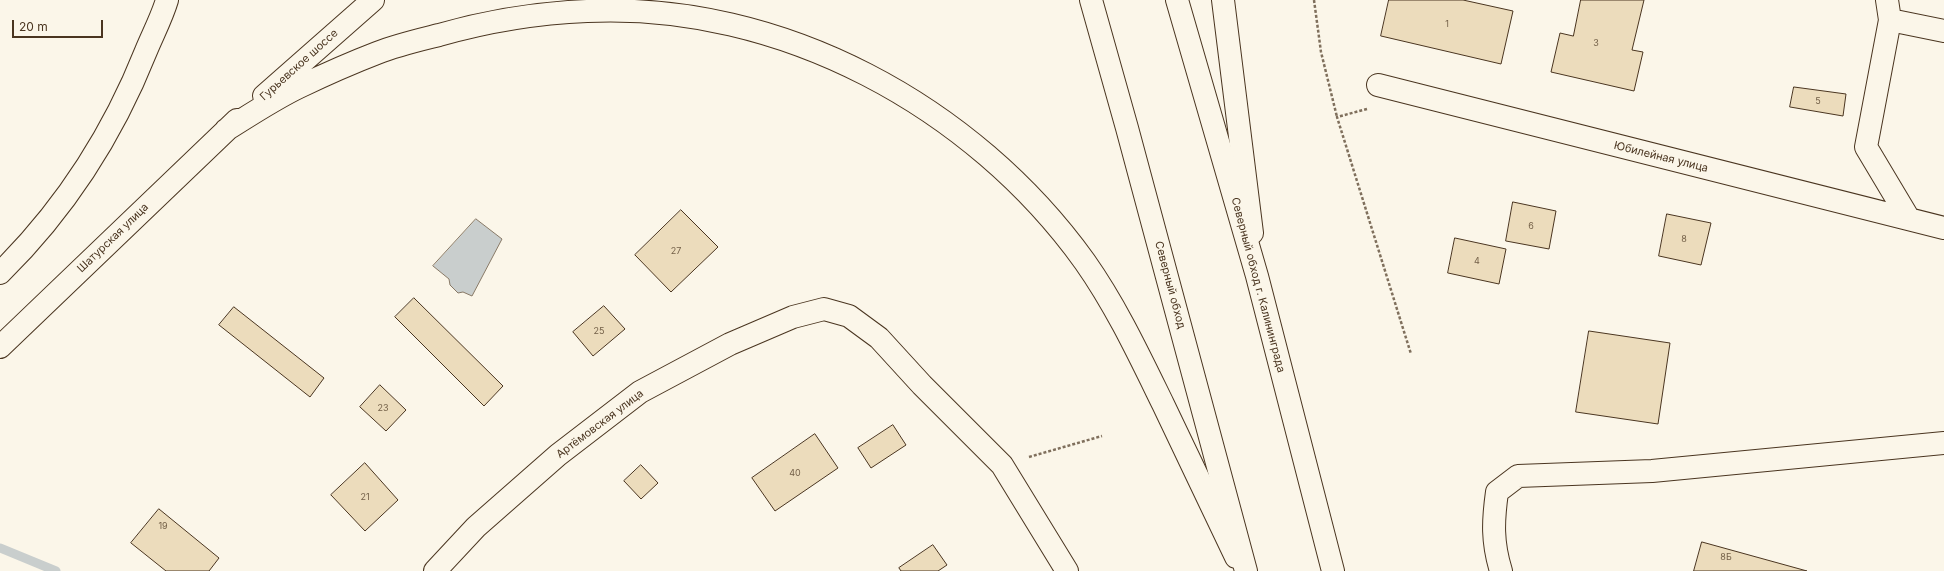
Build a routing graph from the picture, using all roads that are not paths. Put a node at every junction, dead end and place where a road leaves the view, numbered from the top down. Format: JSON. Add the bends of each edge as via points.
{"nodes":[{"id":1,"x":167,"y":0,"type":"edge"},
{"id":2,"x":373,"y":0,"type":"edge"},
{"id":3,"x":1091,"y":0,"type":"edge"},
{"id":4,"x":1177,"y":0,"type":"edge"},
{"id":5,"x":1223,"y":0,"type":"edge"},
{"id":6,"x":1888,"y":10,"type":"edge"},
{"id":7,"x":1944,"y":31,"type":"edge"},
{"id":8,"x":1378,"y":85,"type":"dead end"},
{"id":9,"x":226,"y":130,"type":"junction"},
{"id":10,"x":1909,"y":219,"type":"junction"},
{"id":11,"x":1944,"y":228,"type":"edge"},
{"id":12,"x":0,"y":273,"type":"edge"},
{"id":13,"x":1257,"y":276,"type":"junction"},
{"id":14,"x":0,"y":347,"type":"edge"},
{"id":15,"x":1944,"y":443,"type":"edge"},
{"id":16,"x":435,"y":571,"type":"edge"},
{"id":17,"x":1067,"y":571,"type":"edge"},
{"id":18,"x":1245,"y":571,"type":"edge"},
{"id":19,"x":1333,"y":571,"type":"edge"},
{"id":20,"x":1501,"y":571,"type":"edge"}],
"edges":[{"from":1,"to":12,"type":"main road","via":[[132,86],[104,140],[67,196],[22,251]]},
{"from":2,"to":9,"type":"main road","name":"Гурьевское шоссе"},
{"from":3,"to":18,"type":"main road","name":"Северный обход","via":[[1136,158]]},
{"from":4,"to":13,"type":"main road","name":"Северный обход г. Калининграда"},
{"from":5,"to":13,"type":"main road"},
{"from":6,"to":7,"type":"main road"},
{"from":6,"to":10,"type":"main road","via":[[1866,147]]},
{"from":8,"to":10,"type":"main road","name":"Юбилейная улица"},
{"from":9,"to":14,"type":"main road","name":"Шатурская улица"},
{"from":9,"to":18,"type":"main road","via":[[297,88],[378,52],[472,26],[536,14],[589,10],[648,12],[701,18],[754,31],[819,52],[881,81],[958,132],[1009,175],[1059,229],[1084,260],[1126,327]]},
{"from":10,"to":11,"type":"main road","name":"Юбилейная улица"},
{"from":13,"to":19,"type":"main road","name":"Северный обход г. Калининграда"},
{"from":15,"to":20,"type":"main road","via":[[1652,471],[1518,476],[1497,492],[1493,524],[1496,556]]},
{"from":16,"to":17,"type":"main road","name":"Артёмовская улица","via":[[476,528],[558,455],[640,392],[730,344],[793,317],[824,309],[849,316],[879,338],[1002,465]]}]}
